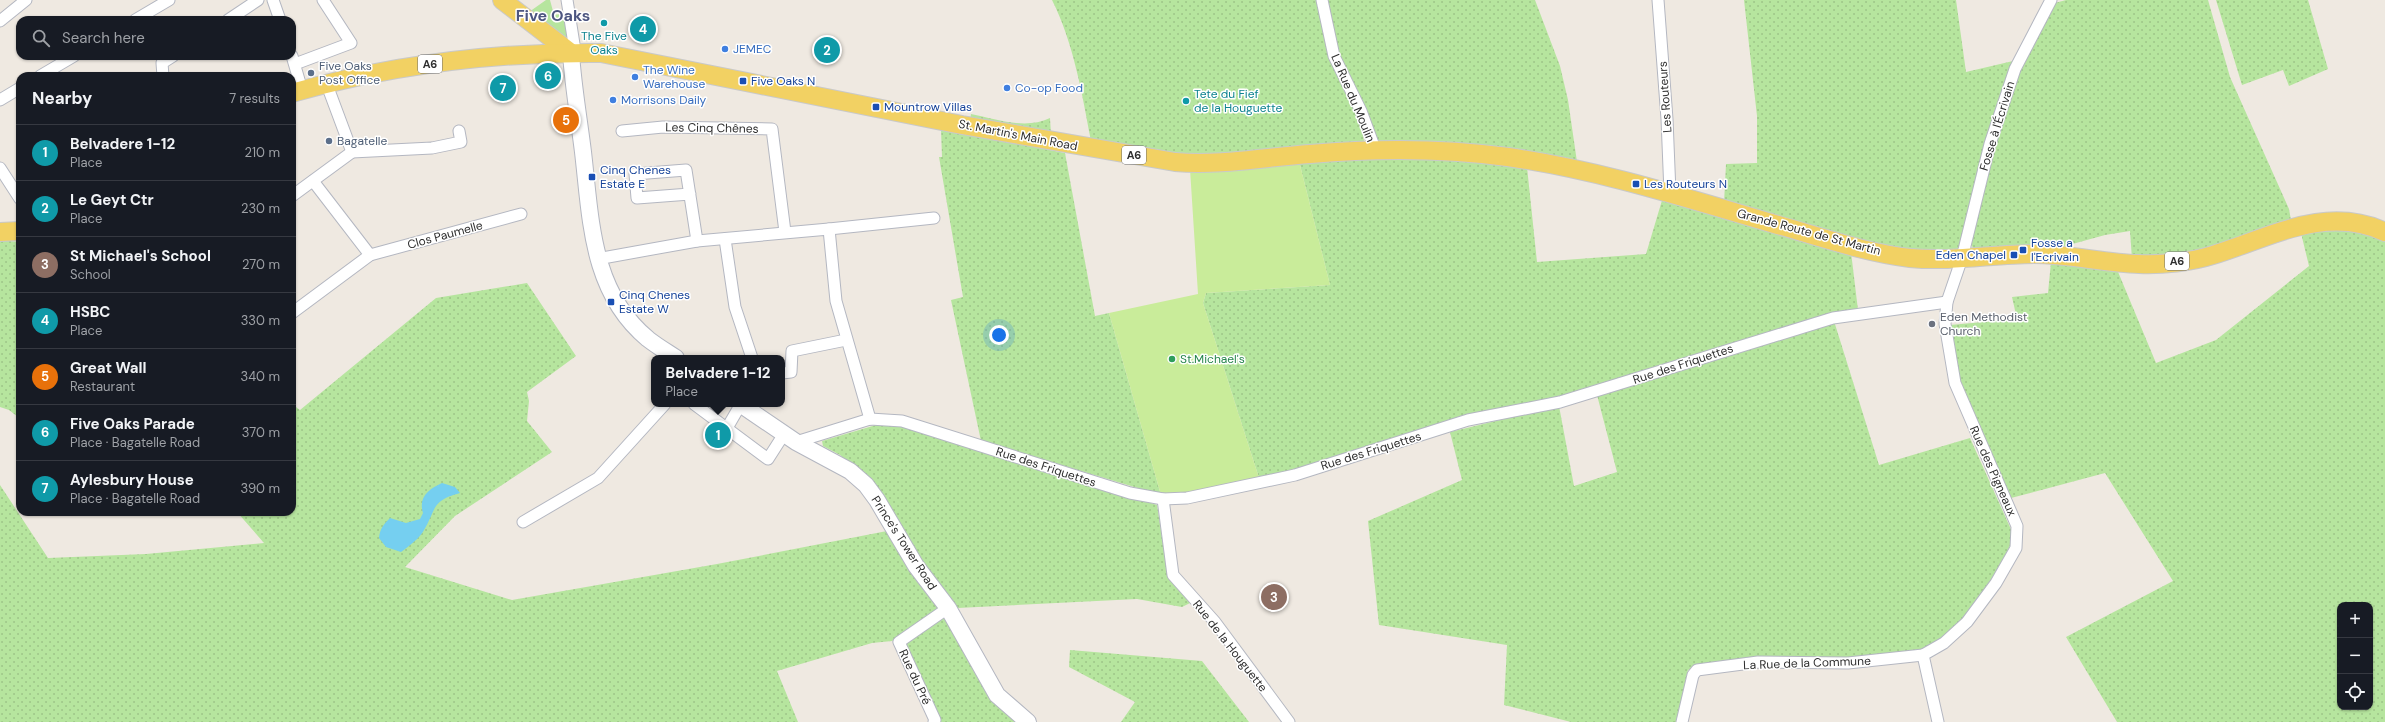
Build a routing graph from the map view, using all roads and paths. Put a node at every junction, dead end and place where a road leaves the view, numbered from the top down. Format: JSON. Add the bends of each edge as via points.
{"nodes":[{"id":1,"x":26,"y":0,"type":"edge"},
{"id":2,"x":169,"y":0,"type":"edge"},
{"id":3,"x":258,"y":0,"type":"edge"},
{"id":4,"x":273,"y":0,"type":"edge"},
{"id":5,"x":323,"y":0,"type":"edge"},
{"id":6,"x":502,"y":0,"type":"edge"},
{"id":7,"x":567,"y":0,"type":"edge"},
{"id":8,"x":1322,"y":0,"type":"edge"},
{"id":9,"x":1658,"y":0,"type":"edge"},
{"id":10,"x":2051,"y":0,"type":"edge"},
{"id":11,"x":142,"y":16,"type":"edge"},
{"id":12,"x":234,"y":16,"type":"edge"},
{"id":13,"x":279,"y":16,"type":"edge"},
{"id":14,"x":0,"y":21,"type":"edge"},
{"id":15,"x":545,"y":31,"type":"junction"},
{"id":16,"x":571,"y":53,"type":"junction"},
{"id":17,"x":542,"y":54,"type":"junction"},
{"id":18,"x":296,"y":59,"type":"edge"},
{"id":19,"x":67,"y":60,"type":"edge"},
{"id":20,"x":167,"y":60,"type":"edge"},
{"id":21,"x":293,"y":60,"type":"edge"},
{"id":22,"x":47,"y":72,"type":"edge"},
{"id":23,"x":163,"y":72,"type":"edge"},
{"id":24,"x":295,"y":72,"type":"edge"},
{"id":25,"x":327,"y":85,"type":"junction"},
{"id":26,"x":16,"y":90,"type":"edge"},
{"id":27,"x":297,"y":91,"type":"edge"},
{"id":28,"x":0,"y":100,"type":"edge"},
{"id":29,"x":459,"y":131,"type":"dead end"},
{"id":30,"x":622,"y":131,"type":"dead end"},
{"id":31,"x":1375,"y":149,"type":"junction"},
{"id":32,"x":352,"y":152,"type":"junction"},
{"id":33,"x":0,"y":168,"type":"edge"},
{"id":34,"x":313,"y":181,"type":"junction"},
{"id":35,"x":16,"y":184,"type":"edge"},
{"id":36,"x":296,"y":193,"type":"edge"},
{"id":37,"x":1670,"y":193,"type":"junction"},
{"id":38,"x":690,"y":194,"type":"junction"},
{"id":39,"x":521,"y":214,"type":"dead end"},
{"id":40,"x":934,"y":218,"type":"dead end"},
{"id":41,"x":829,"y":229,"type":"junction"},
{"id":42,"x":16,"y":231,"type":"edge"},
{"id":43,"x":0,"y":232,"type":"edge"},
{"id":44,"x":785,"y":232,"type":"junction"},
{"id":45,"x":2385,"y":232,"type":"edge"},
{"id":46,"x":725,"y":239,"type":"junction"},
{"id":47,"x":697,"y":241,"type":"junction"},
{"id":48,"x":370,"y":255,"type":"junction"},
{"id":49,"x":1962,"y":258,"type":"junction"},
{"id":50,"x":597,"y":259,"type":"junction"},
{"id":51,"x":1947,"y":302,"type":"junction"},
{"id":52,"x":296,"y":310,"type":"edge"},
{"id":53,"x":846,"y":340,"type":"junction"},
{"id":54,"x":672,"y":355,"type":"edge"},
{"id":55,"x":751,"y":355,"type":"edge"},
{"id":56,"x":785,"y":373,"type":"edge"},
{"id":57,"x":662,"y":407,"type":"edge"},
{"id":58,"x":698,"y":407,"type":"edge"},
{"id":59,"x":739,"y":407,"type":"edge"},
{"id":60,"x":870,"y":420,"type":"junction"},
{"id":61,"x":727,"y":428,"type":"junction"},
{"id":62,"x":790,"y":438,"type":"junction"},
{"id":63,"x":1163,"y":499,"type":"junction"},
{"id":64,"x":523,"y":522,"type":"dead end"},
{"id":65,"x":948,"y":608,"type":"junction"},
{"id":66,"x":1923,"y":655,"type":"junction"},
{"id":67,"x":934,"y":722,"type":"edge"},
{"id":68,"x":1028,"y":722,"type":"edge"},
{"id":69,"x":1289,"y":722,"type":"edge"},
{"id":70,"x":1682,"y":722,"type":"edge"},
{"id":71,"x":1938,"y":722,"type":"edge"}],
"edges":[{"from":1,"to":14,"type":"street"},
{"from":2,"to":11,"type":"street"},
{"from":3,"to":12,"type":"street"},
{"from":4,"to":13,"type":"street"},
{"from":5,"to":18,"type":"street","via":[[351,43]]},
{"from":6,"to":15,"type":"main road"},
{"from":7,"to":16,"type":"street","via":[[574,44]]},
{"from":8,"to":31,"type":"street","name":"La Rue du Moulin","via":[[1334,56],[1361,111]]},
{"from":9,"to":37,"type":"street","name":"Les Routeurs"},
{"from":10,"to":49,"type":"street","name":"Fosse à l'Écrivain","via":[[2015,69],[1990,144]]},
{"from":15,"to":16,"type":"main road"},
{"from":15,"to":17,"type":"main road","via":[[551,41],[549,48]]},
{"from":16,"to":17,"type":"main road","number":"A6"},
{"from":16,"to":31,"type":"main road","name":"St. Martin's Main Road","number":"A6","via":[[601,53],[962,125],[1175,162],[1210,163]]},
{"from":16,"to":50,"type":"main road","via":[[588,214]]},
{"from":17,"to":25,"type":"main road","number":"A6","via":[[430,64]]},
{"from":19,"to":22,"type":"street"},
{"from":20,"to":23,"type":"street","via":[[162,63]]},
{"from":21,"to":24,"type":"street"},
{"from":25,"to":27,"type":"main road","number":"A6"},
{"from":25,"to":32,"type":"street"},
{"from":26,"to":28,"type":"street"},
{"from":29,"to":32,"type":"street","via":[[461,142],[432,148]]},
{"from":30,"to":44,"type":"street","name":"Les Cinq Chênes","via":[[663,127],[772,129]]},
{"from":31,"to":37,"type":"main road","name":"Grande Route de St Martin","number":"A6","via":[[1506,157],[1564,166]]},
{"from":32,"to":34,"type":"street"},
{"from":33,"to":35,"type":"street"},
{"from":34,"to":36,"type":"street"},
{"from":34,"to":48,"type":"street"},
{"from":37,"to":49,"type":"main road","name":"Grande Route de St Martin","number":"A6","via":[[1845,244],[1910,258]]},
{"from":38,"to":38,"type":"street","via":[[637,198],[635,174],[686,170]]},
{"from":38,"to":47,"type":"street"},
{"from":39,"to":48,"type":"street","name":"Clos Paumelle"},
{"from":40,"to":41,"type":"street"},
{"from":41,"to":44,"type":"street"},
{"from":41,"to":53,"type":"street","via":[[836,301]]},
{"from":42,"to":43,"type":"main road"},
{"from":44,"to":46,"type":"street"},
{"from":45,"to":49,"type":"main road","name":"Grande Route de St Martin","number":"A6","via":[[2373,226],[2342,220],[2321,221],[2299,225],[2209,256],[2140,264],[2053,255]]},
{"from":46,"to":47,"type":"street"},
{"from":46,"to":55,"type":"street","via":[[735,307]]},
{"from":47,"to":50,"type":"street"},
{"from":48,"to":52,"type":"street","name":"Clos Paumelle"},
{"from":49,"to":51,"type":"street","name":"Rue des Pigneaux"},
{"from":50,"to":54,"type":"main road","via":[[603,279],[626,317],[648,339]]},
{"from":51,"to":63,"type":"street","name":"Rue des Friquettes","via":[[1833,318],[1560,402],[1468,420],[1295,475],[1187,498]]},
{"from":51,"to":66,"type":"street","name":"Rue des Pigneaux","via":[[1945,324],[1955,383],[2017,526],[2016,548],[1996,583],[1968,622],[1944,644]]},
{"from":53,"to":56,"type":"street","via":[[792,351],[791,372]]},
{"from":53,"to":60,"type":"street"},
{"from":57,"to":64,"type":"street","via":[[598,478]]},
{"from":58,"to":61,"type":"street"},
{"from":59,"to":61,"type":"street"},
{"from":59,"to":62,"type":"main road","name":"Prince's Tower Road"},
{"from":60,"to":62,"type":"street","name":"Rue des Friquettes"},
{"from":60,"to":63,"type":"street","name":"Rue des Friquettes","via":[[902,421],[1130,494]]},
{"from":61,"to":62,"type":"street","via":[[768,459]]},
{"from":62,"to":65,"type":"main road","name":"Prince's Tower Road","via":[[850,471],[866,485],[916,566]]},
{"from":63,"to":69,"type":"street","name":"Rue de la Houguette","via":[[1173,575],[1215,622]]},
{"from":65,"to":67,"type":"street","name":"Rue du Pré","via":[[899,642]]},
{"from":65,"to":68,"type":"main road","name":"Prince's Tower Road","via":[[997,695]]},
{"from":66,"to":70,"type":"street","name":"La Rue de la Commune","via":[[1848,663],[1758,662],[1697,670],[1693,676]]},
{"from":66,"to":71,"type":"street"}]}
